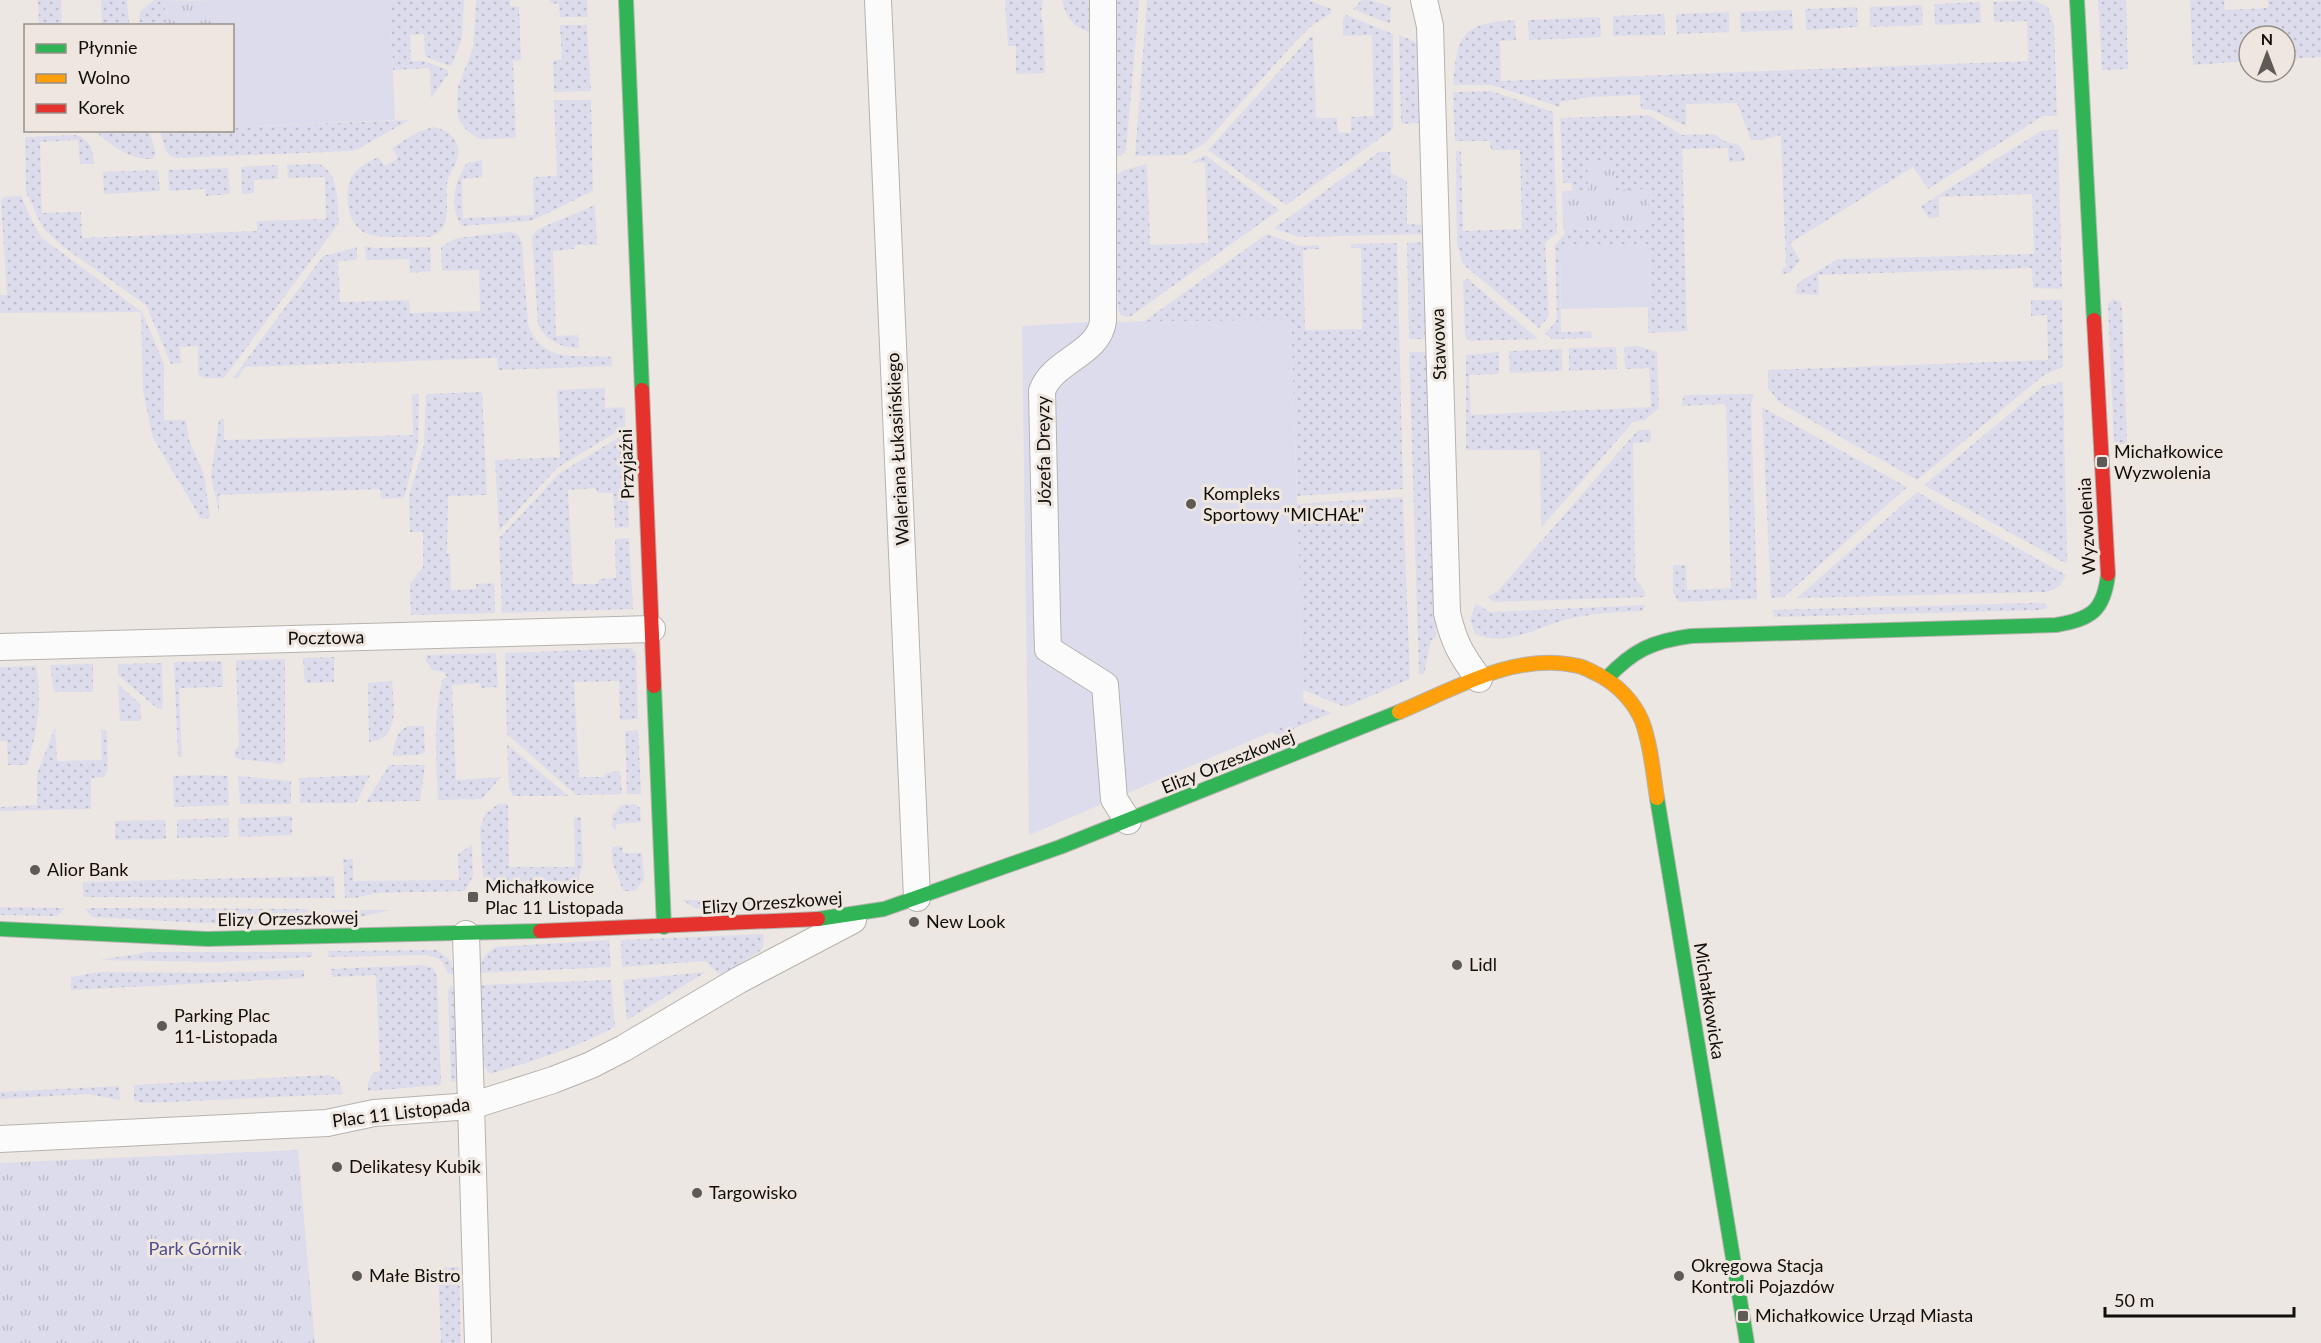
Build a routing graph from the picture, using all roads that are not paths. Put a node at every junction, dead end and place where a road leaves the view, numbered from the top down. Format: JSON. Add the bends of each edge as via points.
{"nodes":[{"id":1,"x":626,"y":0,"type":"edge"},
{"id":2,"x":878,"y":0,"type":"edge"},
{"id":3,"x":1103,"y":0,"type":"edge"},
{"id":4,"x":1424,"y":0,"type":"edge"},
{"id":5,"x":2077,"y":0,"type":"edge"},
{"id":6,"x":652,"y":629,"type":"junction"},
{"id":7,"x":0,"y":647,"type":"edge"},
{"id":8,"x":1606,"y":679,"type":"junction"},
{"id":9,"x":1479,"y":680,"type":"junction"},
{"id":10,"x":1128,"y":821,"type":"junction"},
{"id":11,"x":917,"y":898,"type":"junction"},
{"id":12,"x":864,"y":914,"type":"junction"},
{"id":13,"x":664,"y":927,"type":"junction"},
{"id":14,"x":0,"y":929,"type":"edge"},
{"id":15,"x":466,"y":934,"type":"junction"},
{"id":16,"x":471,"y":1106,"type":"junction"},
{"id":17,"x":0,"y":1139,"type":"edge"},
{"id":18,"x":477,"y":1343,"type":"edge"},
{"id":19,"x":1747,"y":1343,"type":"edge"}],
"edges":[{"from":1,"to":6,"type":"street","name":"Przyjaźni"},
{"from":2,"to":11,"type":"street","name":"Waleriana Łukasińskiego"},
{"from":3,"to":10,"type":"street","name":"Józefa Dreyzy","via":[[1102,328],[1093,342],[1049,377],[1041,398],[1048,649],[1105,685],[1114,799]]},
{"from":4,"to":9,"type":"street","name":"Stawowa","via":[[1430,26],[1447,613],[1452,638]]},
{"from":5,"to":8,"type":"street","name":"Wyzwolenia","via":[[2109,572],[2098,610],[2090,617],[2056,625],[1665,639],[1622,660]]},
{"from":6,"to":7,"type":"street","name":"Pocztowa"},
{"from":6,"to":13,"type":"street","name":"Przyjaźni"},
{"from":8,"to":9,"type":"street","name":"Elizy Orzeszkowej","via":[[1580,666],[1552,662],[1522,664]]},
{"from":8,"to":19,"type":"street","name":"Michałkowicka","via":[[1626,695],[1642,721],[1649,751]]},
{"from":9,"to":10,"type":"street","name":"Elizy Orzeszkowej"},
{"from":10,"to":11,"type":"street","name":"Elizy Orzeszkowej"},
{"from":11,"to":12,"type":"street","name":"Elizy Orzeszkowej"},
{"from":12,"to":13,"type":"street","name":"Elizy Orzeszkowej","via":[[808,921]]},
{"from":12,"to":16,"type":"street","name":"Plac 11 Listopada","via":[[591,1065]]},
{"from":13,"to":15,"type":"street","name":"Elizy Orzeszkowej"},
{"from":14,"to":15,"type":"street","name":"Elizy Orzeszkowej","via":[[207,939]]},
{"from":15,"to":16,"type":"street"},
{"from":16,"to":17,"type":"street","name":"Plac 11 Listopada","via":[[374,1113],[327,1123]]},
{"from":16,"to":18,"type":"street"}]}
